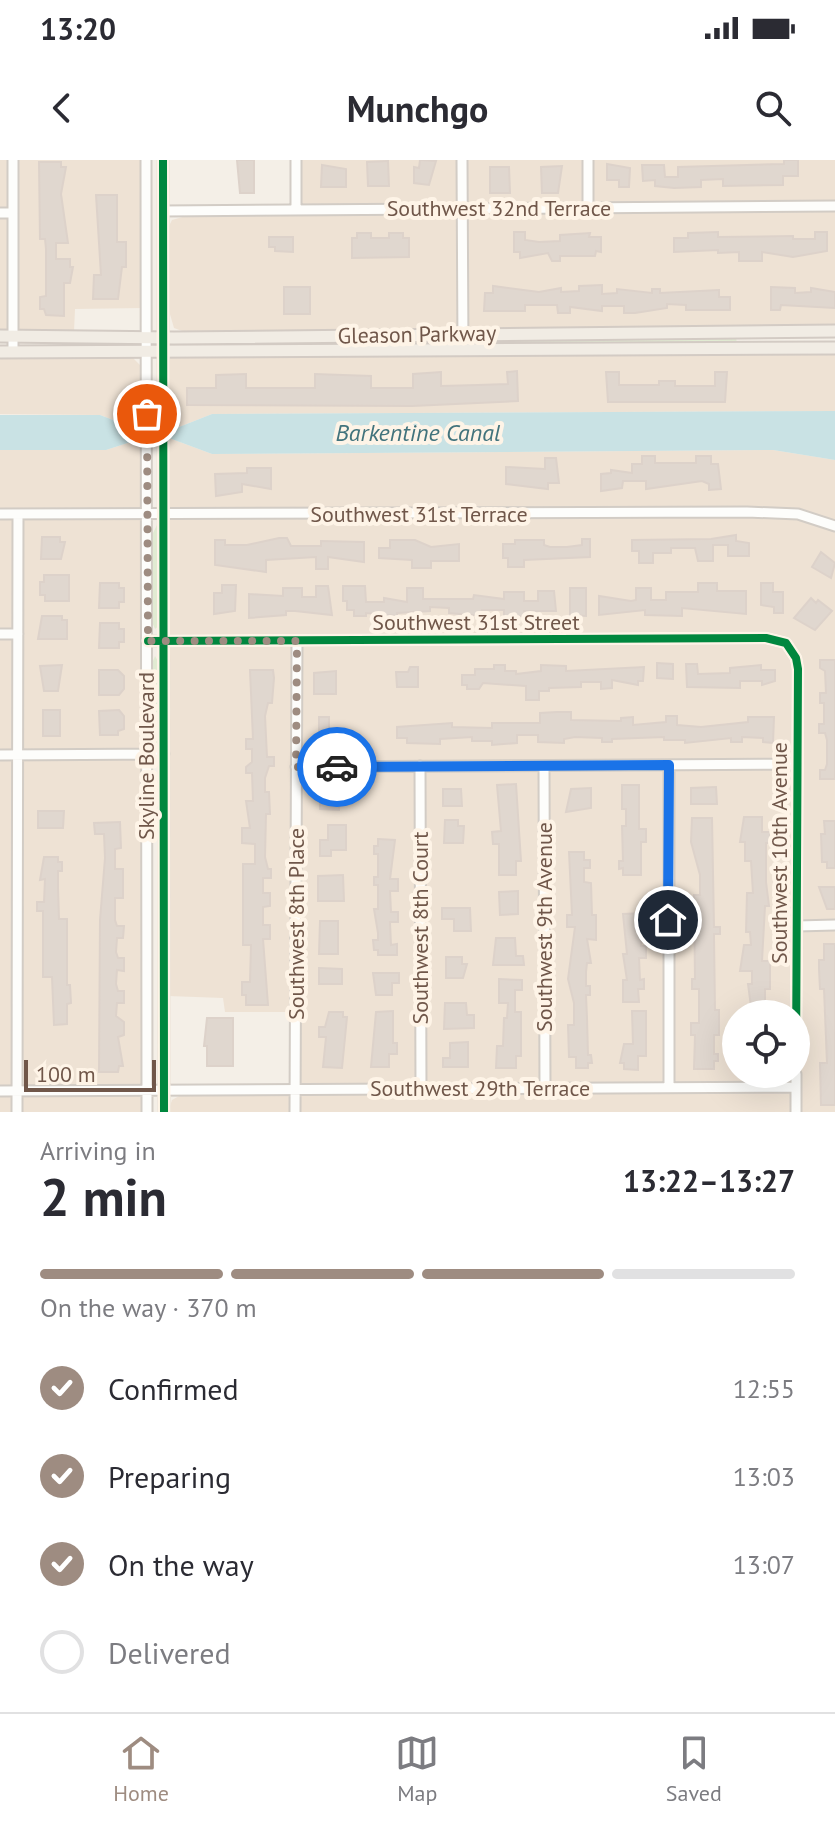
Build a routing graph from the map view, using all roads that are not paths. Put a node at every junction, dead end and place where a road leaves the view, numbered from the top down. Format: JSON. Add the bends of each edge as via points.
{"nodes":[{"id":1,"x":13,"y":160,"type":"edge"},
{"id":2,"x":146,"y":160,"type":"edge"},
{"id":3,"x":163,"y":160,"type":"edge"},
{"id":4,"x":296,"y":160,"type":"edge"},
{"id":5,"x":462,"y":160,"type":"edge"},
{"id":6,"x":588,"y":160,"type":"edge"},
{"id":7,"x":835,"y":206,"type":"edge"},
{"id":8,"x":588,"y":208,"type":"junction"},
{"id":9,"x":462,"y":209,"type":"junction"},
{"id":10,"x":296,"y":210,"type":"junction"},
{"id":11,"x":163,"y":211,"type":"junction"},
{"id":12,"x":0,"y":213,"type":"edge"},
{"id":13,"x":13,"y":213,"type":"junction"},
{"id":14,"x":835,"y":331,"type":"edge"},
{"id":15,"x":463,"y":334,"type":"junction"},
{"id":16,"x":6,"y":336,"type":"edge"},
{"id":17,"x":148,"y":336,"type":"junction"},
{"id":18,"x":163,"y":337,"type":"junction"},
{"id":19,"x":835,"y":348,"type":"edge"},
{"id":20,"x":463,"y":350,"type":"junction"},
{"id":21,"x":147,"y":351,"type":"junction"},
{"id":22,"x":0,"y":352,"type":"edge"},
{"id":23,"x":13,"y":352,"type":"junction"},
{"id":24,"x":163,"y":352,"type":"junction"},
{"id":25,"x":0,"y":514,"type":"edge"},
{"id":26,"x":18,"y":514,"type":"junction"},
{"id":27,"x":148,"y":514,"type":"junction"},
{"id":28,"x":164,"y":515,"type":"junction"},
{"id":29,"x":835,"y":526,"type":"edge"},
{"id":30,"x":0,"y":634,"type":"edge"},
{"id":31,"x":18,"y":634,"type":"junction"},
{"id":32,"x":148,"y":641,"type":"junction"},
{"id":33,"x":164,"y":641,"type":"junction"},
{"id":34,"x":297,"y":641,"type":"junction"},
{"id":35,"x":786,"y":643,"type":"joint"},
{"id":36,"x":18,"y":754,"type":"junction"},
{"id":37,"x":148,"y":754,"type":"junction"},
{"id":38,"x":164,"y":754,"type":"junction"},
{"id":39,"x":0,"y":755,"type":"edge"},
{"id":40,"x":797,"y":764,"type":"junction"},
{"id":41,"x":669,"y":765,"type":"junction"},
{"id":42,"x":420,"y":766,"type":"junction"},
{"id":43,"x":544,"y":766,"type":"junction"},
{"id":44,"x":296,"y":767,"type":"junction"},
{"id":45,"x":835,"y":925,"type":"edge"},
{"id":46,"x":797,"y":926,"type":"junction"},
{"id":47,"x":796,"y":1000,"type":"edge"},
{"id":48,"x":669,"y":1087,"type":"junction"},
{"id":49,"x":722,"y":1087,"type":"edge"},
{"id":50,"x":545,"y":1088,"type":"junction"},
{"id":51,"x":796,"y":1088,"type":"edge"},
{"id":52,"x":296,"y":1089,"type":"junction"},
{"id":53,"x":421,"y":1089,"type":"junction"},
{"id":54,"x":147,"y":1090,"type":"junction"},
{"id":55,"x":164,"y":1090,"type":"junction"},
{"id":56,"x":0,"y":1091,"type":"edge"},
{"id":57,"x":17,"y":1091,"type":"junction"},
{"id":58,"x":17,"y":1112,"type":"edge"},
{"id":59,"x":147,"y":1112,"type":"edge"},
{"id":60,"x":164,"y":1112,"type":"edge"},
{"id":61,"x":295,"y":1112,"type":"edge"},
{"id":62,"x":796,"y":1112,"type":"edge"}],
"edges":[{"from":1,"to":13,"type":"street"},
{"from":2,"to":17,"type":"street","name":"Skyline Boulevard"},
{"from":3,"to":11,"type":"street","name":"Skyline Boulevard"},
{"from":4,"to":10,"type":"street"},
{"from":5,"to":9,"type":"street"},
{"from":6,"to":8,"type":"street"},
{"from":7,"to":8,"type":"street","name":"Southwest 32nd Terrace"},
{"from":8,"to":9,"type":"street","name":"Southwest 32nd Terrace"},
{"from":9,"to":10,"type":"street","name":"Southwest 32nd Terrace"},
{"from":9,"to":15,"type":"street"},
{"from":10,"to":11,"type":"street","name":"Southwest 32nd Terrace"},
{"from":11,"to":18,"type":"street","name":"Skyline Boulevard"},
{"from":12,"to":13,"type":"street"},
{"from":13,"to":16,"type":"street"},
{"from":14,"to":15,"type":"main road","name":"Gleason Parkway"},
{"from":15,"to":18,"type":"main road","name":"Gleason Parkway"},
{"from":15,"to":20,"type":"street"},
{"from":16,"to":17,"type":"main road","name":"Gleason Parkway"},
{"from":16,"to":23,"type":"street"},
{"from":17,"to":18,"type":"main road","name":"Gleason Parkway"},
{"from":17,"to":21,"type":"street","name":"Skyline Boulevard"},
{"from":18,"to":24,"type":"street","name":"Skyline Boulevard"},
{"from":19,"to":20,"type":"main road","name":"Gleason Parkway"},
{"from":20,"to":24,"type":"main road","name":"Gleason Parkway"},
{"from":21,"to":23,"type":"main road","name":"Gleason Parkway"},
{"from":21,"to":24,"type":"main road","name":"Gleason Parkway"},
{"from":21,"to":27,"type":"street","name":"Skyline Boulevard"},
{"from":22,"to":23,"type":"main road","name":"Gleason Parkway"},
{"from":24,"to":28,"type":"street","name":"Skyline Boulevard"},
{"from":25,"to":26,"type":"street","name":"Southwest 31st Terrace"},
{"from":26,"to":27,"type":"street","name":"Southwest 31st Terrace"},
{"from":26,"to":31,"type":"street"},
{"from":27,"to":28,"type":"street","name":"Southwest 31st Terrace"},
{"from":27,"to":32,"type":"street","name":"Skyline Boulevard"},
{"from":28,"to":29,"type":"street","name":"Southwest 31st Terrace","via":[[747,512],[798,514]]},
{"from":28,"to":33,"type":"street","name":"Skyline Boulevard"},
{"from":30,"to":31,"type":"street"},
{"from":31,"to":36,"type":"street"},
{"from":32,"to":33,"type":"street","name":"Southwest 31st Street"},
{"from":32,"to":37,"type":"street","name":"Skyline Boulevard"},
{"from":33,"to":34,"type":"street","name":"Southwest 31st Street"},
{"from":33,"to":38,"type":"street","name":"Skyline Boulevard"},
{"from":34,"to":35,"type":"street","name":"Southwest 31st Street","via":[[766,638]]},
{"from":34,"to":44,"type":"street","name":"Southwest 8th Place"},
{"from":35,"to":40,"type":"street","name":"Southwest 10th Avenue","via":[[798,669]]},
{"from":36,"to":37,"type":"street"},
{"from":36,"to":39,"type":"street"},
{"from":36,"to":57,"type":"street"},
{"from":37,"to":38,"type":"street"},
{"from":37,"to":54,"type":"street","name":"Skyline Boulevard"},
{"from":38,"to":55,"type":"street","name":"Skyline Boulevard"},
{"from":40,"to":41,"type":"street"},
{"from":40,"to":46,"type":"street","name":"Southwest 10th Avenue"},
{"from":41,"to":43,"type":"street"},
{"from":41,"to":48,"type":"street"},
{"from":42,"to":43,"type":"street"},
{"from":42,"to":44,"type":"street"},
{"from":42,"to":53,"type":"street","name":"Southwest 8th Court"},
{"from":43,"to":50,"type":"street","name":"Southwest 9th Avenue"},
{"from":44,"to":52,"type":"street","name":"Southwest 8th Place"},
{"from":45,"to":46,"type":"street"},
{"from":46,"to":47,"type":"street","name":"Southwest 10th Avenue"},
{"from":48,"to":49,"type":"street","name":"Southwest 29th Terrace"},
{"from":48,"to":50,"type":"street","name":"Southwest 29th Terrace"},
{"from":50,"to":53,"type":"street","name":"Southwest 29th Terrace"},
{"from":51,"to":62,"type":"street"},
{"from":52,"to":53,"type":"street","name":"Southwest 29th Terrace"},
{"from":52,"to":55,"type":"street","name":"Southwest 29th Terrace"},
{"from":52,"to":61,"type":"street","name":"Southwest 8th Place"},
{"from":54,"to":55,"type":"street","name":"Southwest 29th Terrace"},
{"from":54,"to":57,"type":"street"},
{"from":54,"to":59,"type":"street","name":"Skyline Boulevard"},
{"from":55,"to":60,"type":"street","name":"Skyline Boulevard"},
{"from":56,"to":57,"type":"street"},
{"from":57,"to":58,"type":"street"}]}
